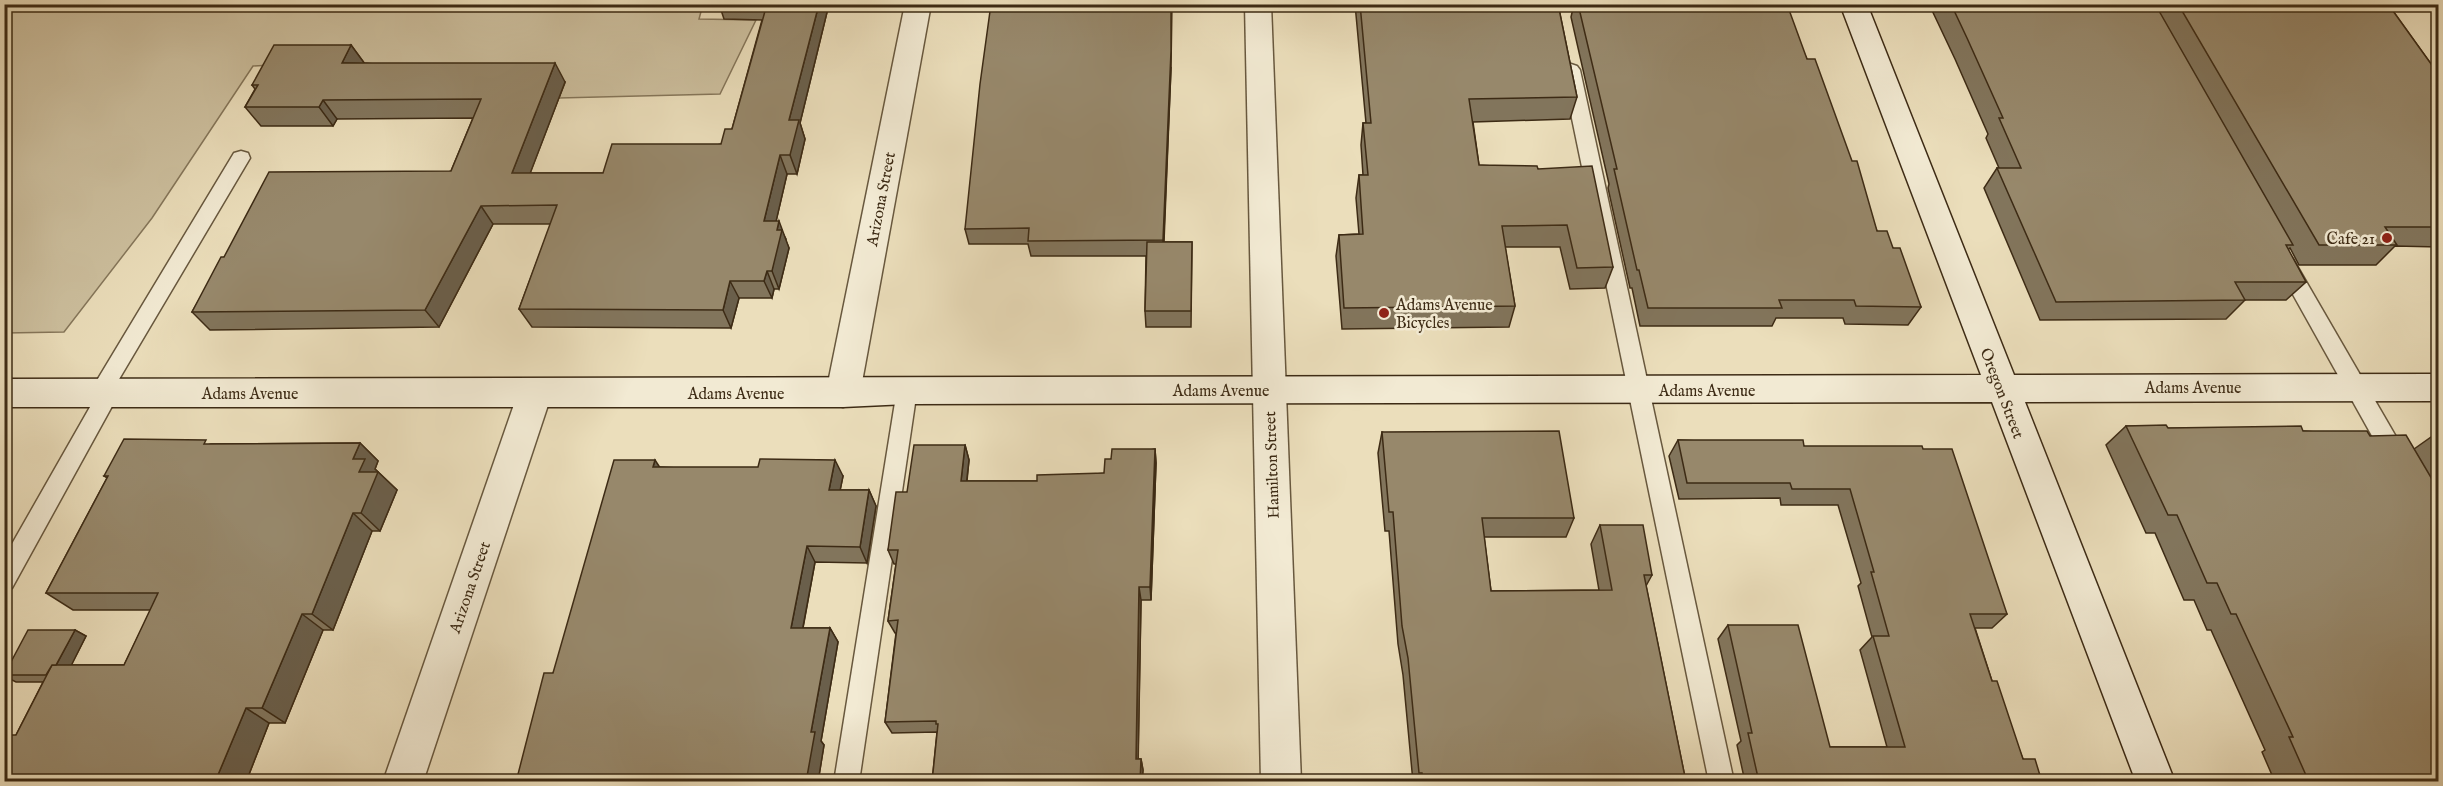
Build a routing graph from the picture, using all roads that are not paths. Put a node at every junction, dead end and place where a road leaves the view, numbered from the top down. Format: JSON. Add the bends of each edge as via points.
{"nodes":[{"id":1,"x":918,"y":4,"type":"edge"},
{"id":2,"x":1258,"y":4,"type":"edge"},
{"id":3,"x":1853,"y":4,"type":"edge"},
{"id":4,"x":1567,"y":51,"type":"edge"},
{"id":5,"x":241,"y":158,"type":"dead end"},
{"id":6,"x":2279,"y":253,"type":"edge"},
{"id":7,"x":2355,"y":387,"type":"junction"},
{"id":8,"x":2439,"y":387,"type":"edge"},
{"id":9,"x":2001,"y":388,"type":"junction"},
{"id":10,"x":907,"y":390,"type":"junction"},
{"id":11,"x":1269,"y":390,"type":"junction"},
{"id":12,"x":1640,"y":390,"type":"junction"},
{"id":13,"x":4,"y":393,"type":"edge"},
{"id":14,"x":105,"y":393,"type":"junction"},
{"id":15,"x":535,"y":393,"type":"junction"},
{"id":16,"x":843,"y":393,"type":"junction"},
{"id":17,"x":2409,"y":480,"type":"edge"},
{"id":18,"x":4,"y":581,"type":"edge"},
{"id":19,"x":403,"y":782,"type":"edge"},
{"id":20,"x":846,"y":782,"type":"edge"},
{"id":21,"x":1281,"y":782,"type":"edge"},
{"id":22,"x":1722,"y":782,"type":"edge"},
{"id":23,"x":2156,"y":782,"type":"edge"}],
"edges":[{"from":1,"to":16,"type":"street","name":"Arizona Street"},
{"from":2,"to":11,"type":"street","name":"Hamilton Street"},
{"from":3,"to":9,"type":"street","name":"Oregon Street"},
{"from":4,"to":12,"type":"lane"},
{"from":5,"to":14,"type":"lane"},
{"from":6,"to":7,"type":"lane"},
{"from":7,"to":8,"type":"street","name":"Adams Avenue"},
{"from":7,"to":9,"type":"street","name":"Adams Avenue"},
{"from":7,"to":17,"type":"lane"},
{"from":9,"to":12,"type":"street","name":"Adams Avenue"},
{"from":9,"to":23,"type":"street","name":"Oregon Street"},
{"from":10,"to":11,"type":"street","name":"Adams Avenue"},
{"from":10,"to":16,"type":"street","name":"Adams Avenue"},
{"from":10,"to":20,"type":"lane"},
{"from":11,"to":12,"type":"street","name":"Adams Avenue"},
{"from":11,"to":21,"type":"street","name":"Hamilton Street"},
{"from":12,"to":22,"type":"lane"},
{"from":13,"to":14,"type":"street","name":"Adams Avenue"},
{"from":14,"to":15,"type":"street","name":"Adams Avenue"},
{"from":14,"to":18,"type":"lane"},
{"from":15,"to":16,"type":"street","name":"Adams Avenue"},
{"from":15,"to":19,"type":"street","name":"Arizona Street"}]}
